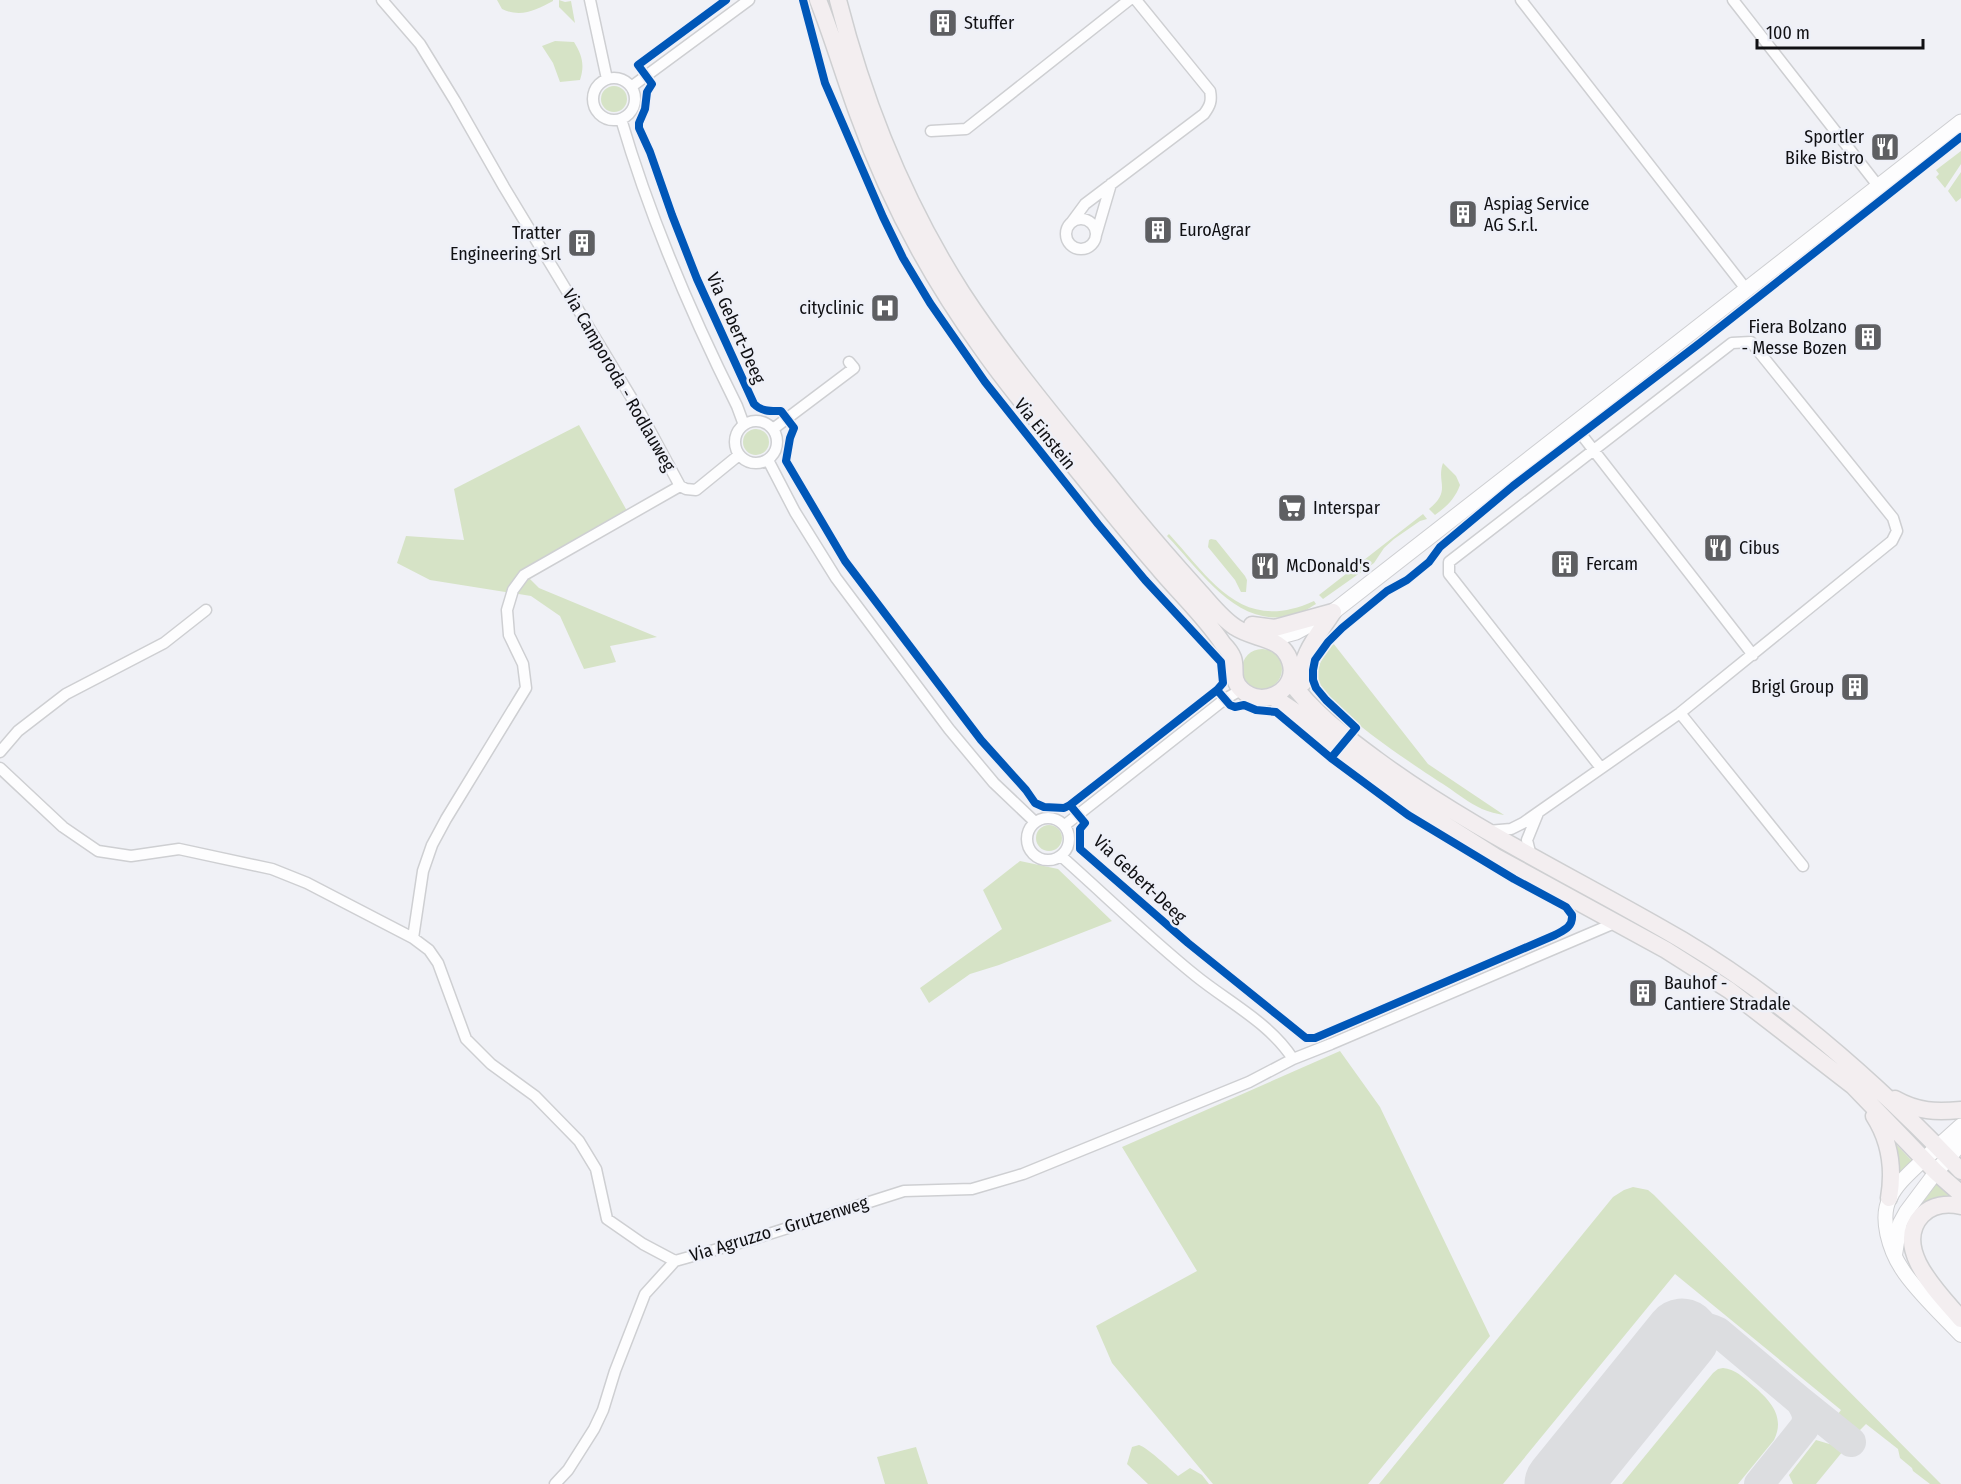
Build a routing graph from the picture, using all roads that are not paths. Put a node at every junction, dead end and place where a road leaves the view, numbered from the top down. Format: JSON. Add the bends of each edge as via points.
{"nodes":[{"id":1,"x":381,"y":0,"type":"edge"},
{"id":2,"x":590,"y":0,"type":"edge"},
{"id":3,"x":748,"y":0,"type":"edge"},
{"id":4,"x":818,"y":0,"type":"edge"},
{"id":5,"x":838,"y":0,"type":"edge"},
{"id":6,"x":1129,"y":0,"type":"edge"},
{"id":7,"x":1136,"y":0,"type":"edge"},
{"id":8,"x":1521,"y":0,"type":"edge"},
{"id":9,"x":1733,"y":0,"type":"edge"},
{"id":10,"x":607,"y":79,"type":"junction"},
{"id":11,"x":632,"y":87,"type":"junction"},
{"id":12,"x":621,"y":119,"type":"junction"},
{"id":13,"x":1961,"y":122,"type":"edge"},
{"id":14,"x":931,"y":131,"type":"dead end"},
{"id":15,"x":1111,"y":184,"type":"junction"},
{"id":16,"x":1879,"y":187,"type":"junction"},
{"id":17,"x":1071,"y":223,"type":"junction"},
{"id":18,"x":1096,"y":235,"type":"junction"},
{"id":19,"x":1746,"y":289,"type":"junction"},
{"id":20,"x":849,"y":362,"type":"dead end"},
{"id":21,"x":744,"y":425,"type":"junction"},
{"id":22,"x":1574,"y":425,"type":"junction"},
{"id":23,"x":773,"y":429,"type":"junction"},
{"id":24,"x":1593,"y":451,"type":"junction"},
{"id":25,"x":739,"y":456,"type":"junction"},
{"id":26,"x":768,"y":460,"type":"junction"},
{"id":27,"x":680,"y":486,"type":"junction"},
{"id":28,"x":1205,"y":597,"type":"junction"},
{"id":29,"x":206,"y":610,"type":"dead end"},
{"id":30,"x":1333,"y":612,"type":"junction"},
{"id":31,"x":1264,"y":639,"type":"junction"},
{"id":32,"x":1753,"y":655,"type":"junction"},
{"id":33,"x":1234,"y":659,"type":"junction"},
{"id":34,"x":1292,"y":674,"type":"junction"},
{"id":35,"x":1241,"y":690,"type":"junction"},
{"id":36,"x":1273,"y":697,"type":"junction"},
{"id":37,"x":1680,"y":713,"type":"junction"},
{"id":38,"x":1356,"y":745,"type":"junction"},
{"id":39,"x":0,"y":752,"type":"edge"},
{"id":40,"x":0,"y":768,"type":"edge"},
{"id":41,"x":1601,"y":768,"type":"junction"},
{"id":42,"x":1538,"y":813,"type":"junction"},
{"id":43,"x":1035,"y":822,"type":"junction"},
{"id":44,"x":1065,"y":825,"type":"junction"},
{"id":45,"x":1488,"y":831,"type":"junction"},
{"id":46,"x":1061,"y":856,"type":"junction"},
{"id":47,"x":1531,"y":856,"type":"junction"},
{"id":48,"x":1803,"y":866,"type":"dead end"},
{"id":49,"x":1614,"y":920,"type":"junction"},
{"id":50,"x":413,"y":938,"type":"junction"},
{"id":51,"x":1293,"y":1059,"type":"junction"},
{"id":52,"x":1878,"y":1089,"type":"junction"},
{"id":53,"x":1858,"y":1090,"type":"junction"},
{"id":54,"x":1961,"y":1110,"type":"edge"},
{"id":55,"x":1961,"y":1126,"type":"edge"},
{"id":56,"x":1961,"y":1143,"type":"edge"},
{"id":57,"x":1943,"y":1152,"type":"junction"},
{"id":58,"x":1924,"y":1160,"type":"junction"},
{"id":59,"x":1961,"y":1171,"type":"edge"},
{"id":60,"x":1936,"y":1172,"type":"junction"},
{"id":61,"x":1961,"y":1194,"type":"edge"},
{"id":62,"x":1890,"y":1198,"type":"junction"},
{"id":63,"x":1961,"y":1206,"type":"edge"},
{"id":64,"x":1895,"y":1257,"type":"junction"},
{"id":65,"x":675,"y":1261,"type":"junction"},
{"id":66,"x":1961,"y":1319,"type":"edge"},
{"id":67,"x":1961,"y":1335,"type":"edge"},
{"id":68,"x":555,"y":1484,"type":"edge"}],
"edges":[{"from":1,"to":27,"type":"street","name":"Via Camporoda - Rodlauweg","via":[[420,44],[640,412]]},
{"from":2,"to":10,"type":"street"},
{"from":3,"to":11,"type":"street"},
{"from":4,"to":33,"type":"main road","via":[[885,180],[945,294],[1015,392],[1156,566],[1214,629]]},
{"from":5,"to":28,"type":"main road","via":[[897,170],[962,293],[1086,457]]},
{"from":6,"to":14,"type":"street","via":[[966,129]]},
{"from":7,"to":15,"type":"street","via":[[1210,91],[1212,99],[1204,114]]},
{"from":8,"to":19,"type":"street"},
{"from":9,"to":16,"type":"street"},
{"from":10,"to":11,"type":"street","via":[[624,80]]},
{"from":10,"to":12,"type":"street","via":[[599,84],[593,96],[594,105],[604,118]]},
{"from":11,"to":12,"type":"street","via":[[635,104]]},
{"from":12,"to":21,"type":"street","via":[[683,292]]},
{"from":13,"to":16,"type":"main road"},
{"from":15,"to":17,"type":"street","via":[[1085,204]]},
{"from":15,"to":18,"type":"street"},
{"from":16,"to":19,"type":"main road"},
{"from":17,"to":18,"type":"street","via":[[1080,219],[1090,222]]},
{"from":17,"to":18,"type":"street","via":[[1065,236],[1074,248],[1089,248]]},
{"from":19,"to":22,"type":"main road"},
{"from":20,"to":23,"type":"street","via":[[854,368]]},
{"from":21,"to":23,"type":"street","via":[[764,422]]},
{"from":21,"to":25,"type":"street","via":[[736,434]]},
{"from":22,"to":24,"type":"street"},
{"from":22,"to":30,"type":"main road"},
{"from":23,"to":26,"type":"street","via":[[778,440]]},
{"from":24,"to":32,"type":"street"},
{"from":24,"to":32,"type":"street","via":[[1732,343],[1751,342],[1893,518],[1897,531],[1892,541]]},
{"from":24,"to":41,"type":"street","via":[[1449,562],[1449,574]]},
{"from":25,"to":26,"type":"street","via":[[758,464]]},
{"from":25,"to":27,"type":"street","via":[[696,490]]},
{"from":26,"to":43,"type":"street","via":[[795,512],[850,597],[994,783]]},
{"from":27,"to":50,"type":"street","name":"Via Camporoda - Rodlauweg","via":[[524,575],[513,590],[507,610],[509,635],[523,664],[525,688],[432,845],[423,871]]},
{"from":28,"to":30,"type":"main road","via":[[1256,627],[1275,628]]},
{"from":28,"to":31,"type":"main road","via":[[1243,633]]},
{"from":29,"to":39,"type":"street","via":[[164,643],[66,694],[18,731]]},
{"from":30,"to":31,"type":"main road","via":[[1296,632]]},
{"from":30,"to":34,"type":"main road","via":[[1306,645]]},
{"from":30,"to":38,"type":"main road","via":[[1310,648],[1302,678],[1306,691]]},
{"from":31,"to":33,"type":"main road","via":[[1245,646]]},
{"from":31,"to":34,"type":"main road","via":[[1286,651]]},
{"from":32,"to":37,"type":"street"},
{"from":33,"to":35,"type":"main road","via":[[1233,676]]},
{"from":34,"to":36,"type":"main road","via":[[1284,690]]},
{"from":34,"to":38,"type":"main road","via":[[1315,711]]},
{"from":35,"to":36,"type":"main road","via":[[1257,698]]},
{"from":35,"to":44,"type":"street"},
{"from":36,"to":49,"type":"main road","via":[[1425,812],[1496,857]]},
{"from":37,"to":41,"type":"street"},
{"from":37,"to":48,"type":"street"},
{"from":38,"to":45,"type":"main road","via":[[1415,788]]},
{"from":40,"to":50,"type":"street","name":"Via Agruzzo - Grutzenweg","via":[[63,827],[98,851],[131,856],[180,849],[272,869]]},
{"from":41,"to":42,"type":"street"},
{"from":42,"to":45,"type":"street","via":[[1511,829]]},
{"from":42,"to":47,"type":"street","via":[[1527,840]]},
{"from":43,"to":44,"type":"street","via":[[1055,818]]},
{"from":43,"to":46,"type":"street","via":[[1028,832],[1027,844],[1032,853],[1041,859]]},
{"from":44,"to":46,"type":"street","via":[[1070,835],[1069,846]]},
{"from":45,"to":47,"type":"main road"},
{"from":46,"to":51,"type":"street","via":[[1196,976],[1270,1032]]},
{"from":47,"to":52,"type":"main road","via":[[1739,977],[1800,1022]]},
{"from":49,"to":51,"type":"street","name":"Via Agruzzo - Grutzenweg"},
{"from":49,"to":53,"type":"main road","via":[[1729,990]]},
{"from":50,"to":65,"type":"street","name":"Via Agruzzo - Grutzenweg","via":[[438,963],[466,1039],[491,1064],[535,1096],[579,1141],[596,1169],[607,1219]]},
{"from":51,"to":65,"type":"street","name":"Via Agruzzo - Grutzenweg","via":[[1249,1082],[1023,1174],[972,1189],[904,1191]]},
{"from":52,"to":54,"type":"main road","via":[[1931,1112]]},
{"from":52,"to":57,"type":"main road"},
{"from":53,"to":58,"type":"main road"},
{"from":53,"to":62,"type":"main road","via":[[1888,1146]]},
{"from":55,"to":57,"type":"main road"},
{"from":56,"to":57,"type":"main road"},
{"from":57,"to":58,"type":"main road"},
{"from":57,"to":59,"type":"main road"},
{"from":57,"to":60,"type":"main road"},
{"from":58,"to":60,"type":"main road"},
{"from":58,"to":62,"type":"street"},
{"from":60,"to":61,"type":"main road"},
{"from":60,"to":64,"type":"street","via":[[1900,1223]]},
{"from":62,"to":64,"type":"street","via":[[1884,1216]]},
{"from":63,"to":66,"type":"main road","via":[[1948,1204],[1926,1212],[1917,1221],[1911,1239],[1917,1263]]},
{"from":64,"to":67,"type":"street","via":[[1902,1270]]},
{"from":65,"to":68,"type":"street","via":[[645,1294],[603,1410],[568,1470]]}]}
